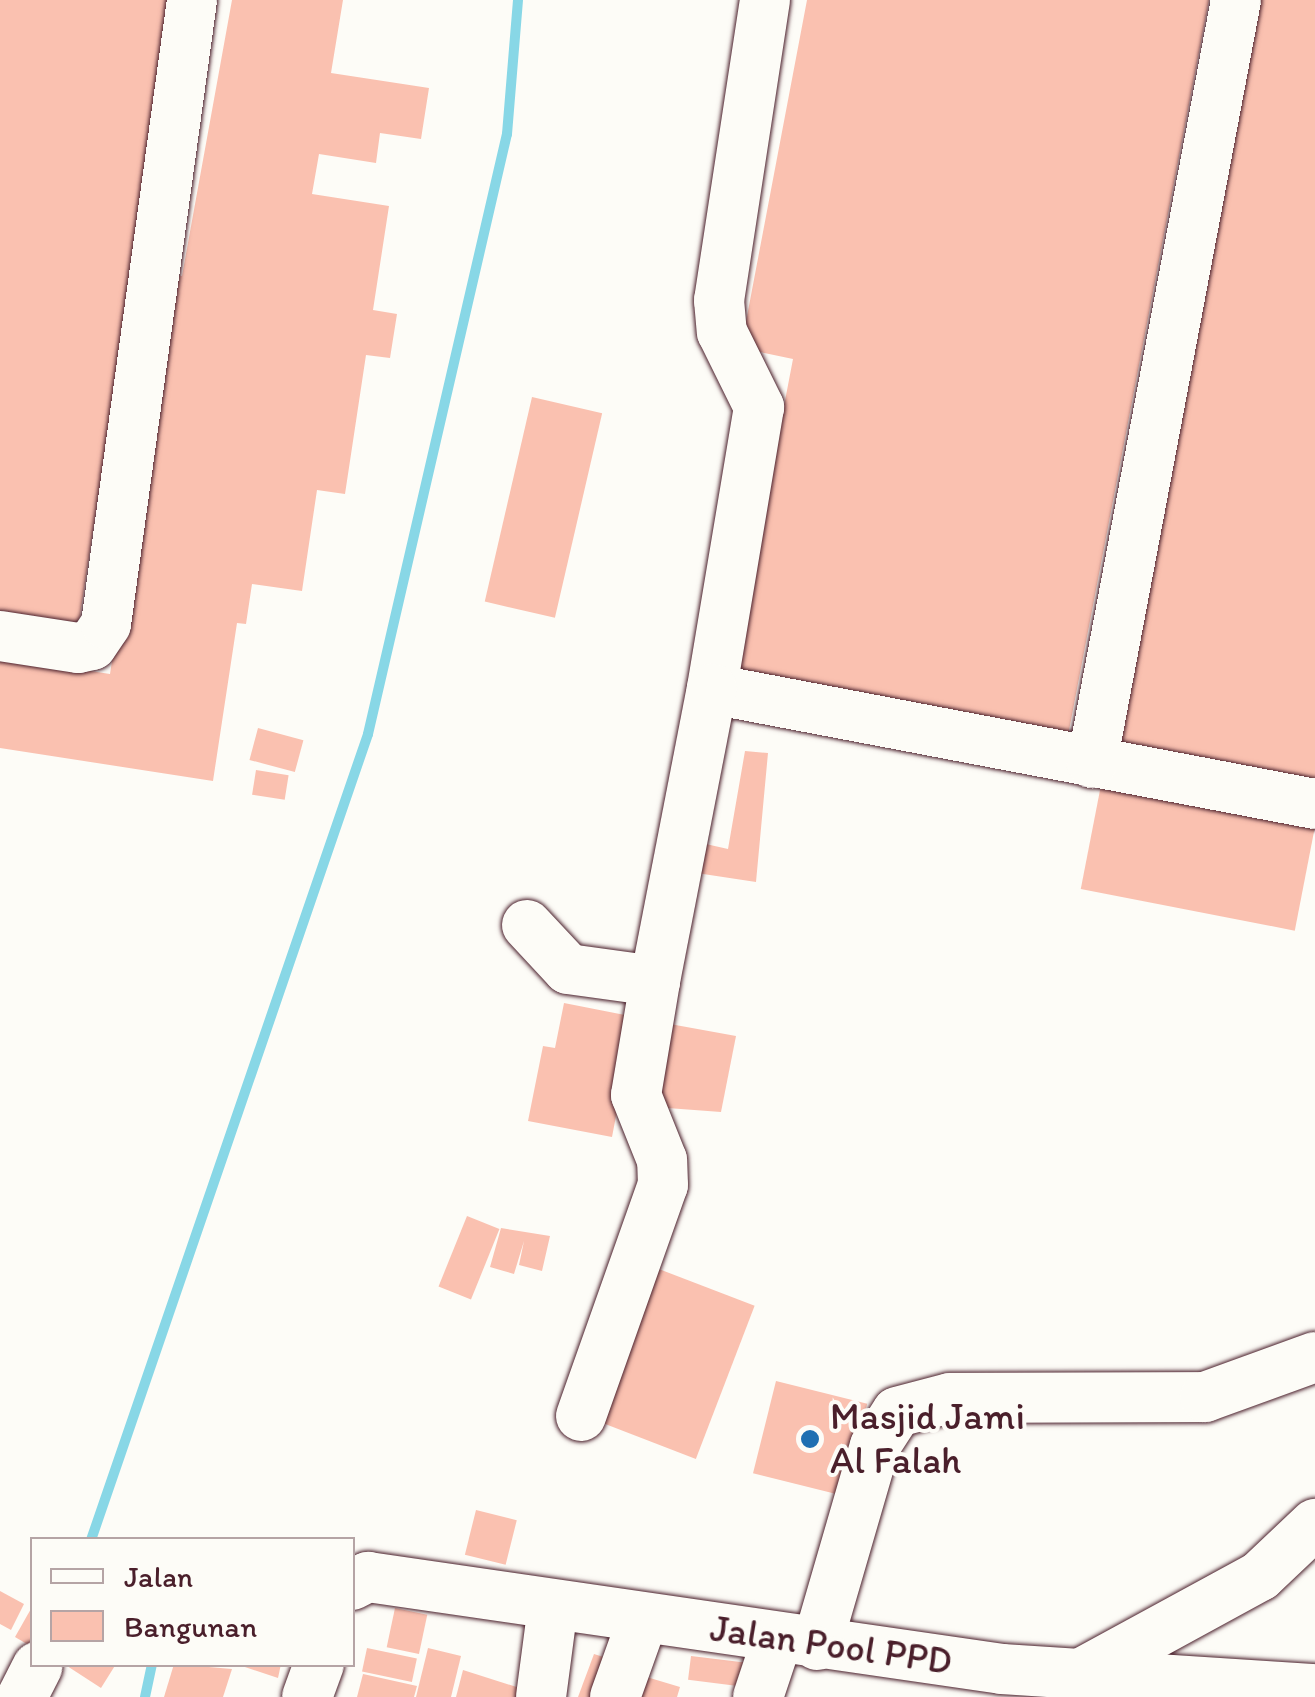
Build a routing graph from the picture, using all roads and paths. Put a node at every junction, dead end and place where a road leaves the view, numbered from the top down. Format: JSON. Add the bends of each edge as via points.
{"nodes":[{"id":1,"x":192,"y":0,"type":"edge"},
{"id":2,"x":765,"y":0,"type":"edge"},
{"id":3,"x":1236,"y":0,"type":"edge"},
{"id":4,"x":0,"y":636,"type":"edge"},
{"id":5,"x":712,"y":689,"type":"junction"},
{"id":6,"x":1092,"y":764,"type":"junction"},
{"id":7,"x":1315,"y":804,"type":"edge"},
{"id":8,"x":527,"y":925,"type":"dead end"},
{"id":9,"x":655,"y":981,"type":"junction"},
{"id":10,"x":1315,"y":1357,"type":"edge"},
{"id":11,"x":581,"y":1416,"type":"dead end"},
{"id":12,"x":1315,"y":1524,"type":"edge"},
{"id":13,"x":355,"y":1584,"type":"edge"},
{"id":14,"x":553,"y":1606,"type":"junction"},
{"id":15,"x":643,"y":1619,"type":"junction"},
{"id":16,"x":797,"y":1642,"type":"junction"},
{"id":17,"x":318,"y":1667,"type":"edge"},
{"id":18,"x":1082,"y":1673,"type":"junction"},
{"id":19,"x":999,"y":1683,"type":"edge"},
{"id":20,"x":1315,"y":1688,"type":"edge"},
{"id":21,"x":1230,"y":1689,"type":"edge"},
{"id":22,"x":307,"y":1697,"type":"edge"},
{"id":23,"x":542,"y":1697,"type":"edge"},
{"id":24,"x":614,"y":1697,"type":"edge"},
{"id":25,"x":758,"y":1697,"type":"edge"}],
"edges":[{"from":1,"to":4,"type":"street","via":[[106,624],[92,645],[78,648]]},
{"from":2,"to":5,"type":"street","via":[[720,300],[722,332],[760,407]]},
{"from":3,"to":6,"type":"street"},
{"from":5,"to":6,"type":"street"},
{"from":5,"to":9,"type":"street"},
{"from":6,"to":7,"type":"street"},
{"from":8,"to":9,"type":"street","via":[[568,969]]},
{"from":9,"to":11,"type":"street","via":[[636,1095],[662,1160],[662,1185]]},
{"from":10,"to":16,"type":"street","via":[[1206,1397],[950,1398],[897,1412],[875,1446]]},
{"from":12,"to":18,"type":"street","via":[[1260,1576]]},
{"from":13,"to":14,"type":"street","name":"Jalan Pool PPD","via":[[368,1578]]},
{"from":14,"to":15,"type":"street","name":"Jalan Pool PPD"},
{"from":14,"to":23,"type":"street"},
{"from":15,"to":16,"type":"street","name":"Jalan Pool PPD"},
{"from":15,"to":24,"type":"street"},
{"from":16,"to":19,"type":"street","name":"Jalan Pool PPD"},
{"from":16,"to":25,"type":"street"},
{"from":17,"to":22,"type":"street"},
{"from":18,"to":19,"type":"street","name":"Jalan Pool PPD"},
{"from":18,"to":21,"type":"street","name":"Jalan Pool PPD"},
{"from":20,"to":21,"type":"street","name":"Jalan Pool PPD"}]}
